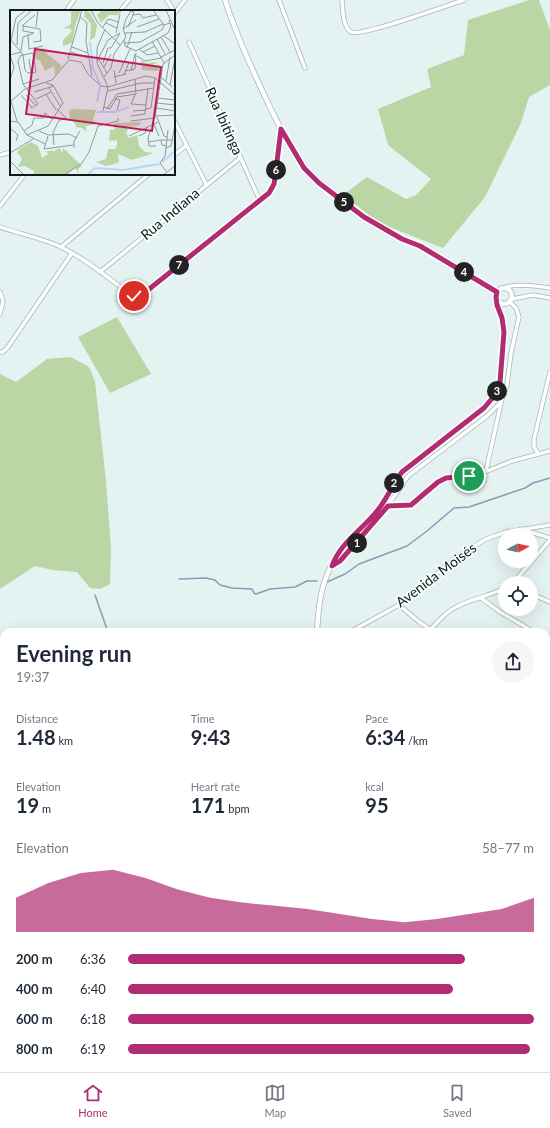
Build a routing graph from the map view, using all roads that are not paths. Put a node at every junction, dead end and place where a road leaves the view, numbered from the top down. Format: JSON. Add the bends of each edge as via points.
{"nodes":[{"id":1,"x":74,"y":0,"type":"edge"},
{"id":2,"x":129,"y":0,"type":"edge"},
{"id":3,"x":167,"y":0,"type":"edge"},
{"id":4,"x":185,"y":0,"type":"edge"},
{"id":5,"x":225,"y":0,"type":"edge"},
{"id":6,"x":279,"y":0,"type":"edge"},
{"id":7,"x":342,"y":0,"type":"edge"},
{"id":8,"x":464,"y":0,"type":"edge"},
{"id":9,"x":67,"y":10,"type":"edge"},
{"id":10,"x":121,"y":10,"type":"edge"},
{"id":11,"x":173,"y":10,"type":"edge"},
{"id":12,"x":175,"y":11,"type":"edge"},
{"id":13,"x":188,"y":42,"type":"dead end"},
{"id":14,"x":305,"y":68,"type":"dead end"},
{"id":15,"x":175,"y":122,"type":"edge"},
{"id":16,"x":281,"y":129,"type":"junction"},
{"id":17,"x":186,"y":146,"type":"junction"},
{"id":18,"x":10,"y":152,"type":"edge"},
{"id":19,"x":175,"y":154,"type":"edge"},
{"id":20,"x":0,"y":155,"type":"edge"},
{"id":21,"x":240,"y":158,"type":"junction"},
{"id":22,"x":24,"y":175,"type":"edge"},
{"id":23,"x":148,"y":175,"type":"edge"},
{"id":24,"x":206,"y":184,"type":"junction"},
{"id":25,"x":260,"y":201,"type":"junction"},
{"id":26,"x":0,"y":206,"type":"edge"},
{"id":27,"x":0,"y":227,"type":"edge"},
{"id":28,"x":61,"y":247,"type":"junction"},
{"id":29,"x":72,"y":253,"type":"junction"},
{"id":30,"x":100,"y":272,"type":"junction"},
{"id":31,"x":504,"y":288,"type":"junction"},
{"id":32,"x":550,"y":288,"type":"edge"},
{"id":33,"x":0,"y":292,"type":"edge"},
{"id":34,"x":497,"y":292,"type":"junction"},
{"id":35,"x":550,"y":298,"type":"edge"},
{"id":36,"x":497,"y":300,"type":"junction"},
{"id":37,"x":511,"y":301,"type":"junction"},
{"id":38,"x":0,"y":314,"type":"edge"},
{"id":39,"x":0,"y":352,"type":"edge"},
{"id":40,"x":550,"y":372,"type":"edge"},
{"id":41,"x":501,"y":402,"type":"junction"},
{"id":42,"x":550,"y":451,"type":"edge"},
{"id":43,"x":538,"y":454,"type":"junction"},
{"id":44,"x":486,"y":471,"type":"junction"},
{"id":45,"x":388,"y":506,"type":"junction"},
{"id":46,"x":550,"y":525,"type":"edge"},
{"id":47,"x":528,"y":528,"type":"edge"},
{"id":48,"x":498,"y":534,"type":"edge"},
{"id":49,"x":538,"y":535,"type":"edge"},
{"id":50,"x":550,"y":539,"type":"edge"},
{"id":51,"x":332,"y":566,"type":"junction"},
{"id":52,"x":519,"y":576,"type":"edge"},
{"id":53,"x":498,"y":591,"type":"edge"},
{"id":54,"x":538,"y":597,"type":"edge"},
{"id":55,"x":481,"y":598,"type":"junction"},
{"id":56,"x":550,"y":602,"type":"edge"},
{"id":57,"x":399,"y":605,"type":"junction"},
{"id":58,"x":317,"y":628,"type":"edge"},
{"id":59,"x":357,"y":628,"type":"edge"},
{"id":60,"x":428,"y":628,"type":"edge"},
{"id":61,"x":434,"y":628,"type":"edge"},
{"id":62,"x":527,"y":628,"type":"edge"}],
"edges":[{"from":1,"to":9,"type":"street"},
{"from":2,"to":10,"type":"street"},
{"from":3,"to":11,"type":"street"},
{"from":4,"to":12,"type":"street"},
{"from":5,"to":16,"type":"street","via":[[238,40]]},
{"from":6,"to":14,"type":"street"},
{"from":7,"to":8,"type":"street","via":[[345,23],[350,31],[356,33]]},
{"from":13,"to":21,"type":"street","name":"Rua Ibitinga"},
{"from":15,"to":17,"type":"street"},
{"from":16,"to":25,"type":"street","via":[[274,184]]},
{"from":16,"to":34,"type":"street","via":[[304,168],[344,202],[364,217]]},
{"from":17,"to":19,"type":"street"},
{"from":17,"to":24,"type":"street"},
{"from":18,"to":20,"type":"street"},
{"from":21,"to":24,"type":"street","name":"Rua Indiana"},
{"from":21,"to":25,"type":"street","name":"Rua Ibitinga"},
{"from":22,"to":26,"type":"street"},
{"from":23,"to":28,"type":"street"},
{"from":24,"to":30,"type":"street","name":"Rua Indiana"},
{"from":25,"to":30,"type":"street","via":[[145,292],[136,296]]},
{"from":27,"to":28,"type":"street"},
{"from":28,"to":29,"type":"street"},
{"from":29,"to":30,"type":"street"},
{"from":29,"to":39,"type":"street","via":[[8,348]]},
{"from":31,"to":32,"type":"street"},
{"from":31,"to":34,"type":"street"},
{"from":31,"to":37,"type":"street","via":[[510,290],[513,296]]},
{"from":33,"to":38,"type":"street","via":[[3,300]]},
{"from":34,"to":36,"type":"street"},
{"from":35,"to":37,"type":"street","via":[[534,295]]},
{"from":36,"to":37,"type":"street","via":[[504,304]]},
{"from":36,"to":51,"type":"street","via":[[504,332],[500,382],[495,395],[484,408],[402,472],[377,511],[342,549]]},
{"from":37,"to":41,"type":"street","via":[[519,317],[507,385]]},
{"from":40,"to":43,"type":"street","via":[[534,439],[534,447]]},
{"from":41,"to":44,"type":"street"},
{"from":41,"to":45,"type":"street","via":[[487,416],[408,476]]},
{"from":42,"to":43,"type":"street"},
{"from":43,"to":44,"type":"street"},
{"from":44,"to":45,"type":"street","via":[[475,476],[440,480],[411,505]]},
{"from":45,"to":51,"type":"street","via":[[340,561]]},
{"from":46,"to":47,"type":"street","name":"Avenida Moisés"},
{"from":48,"to":57,"type":"street","name":"Avenida Moisés","via":[[471,548],[433,575]]},
{"from":49,"to":50,"type":"street"},
{"from":50,"to":52,"type":"street"},
{"from":51,"to":58,"type":"street","via":[[323,583]]},
{"from":53,"to":55,"type":"street"},
{"from":54,"to":56,"type":"street"},
{"from":55,"to":61,"type":"street","via":[[447,612]]},
{"from":55,"to":62,"type":"street"},
{"from":57,"to":59,"type":"street","name":"Avenida Moisés"},
{"from":57,"to":60,"type":"street"}]}
